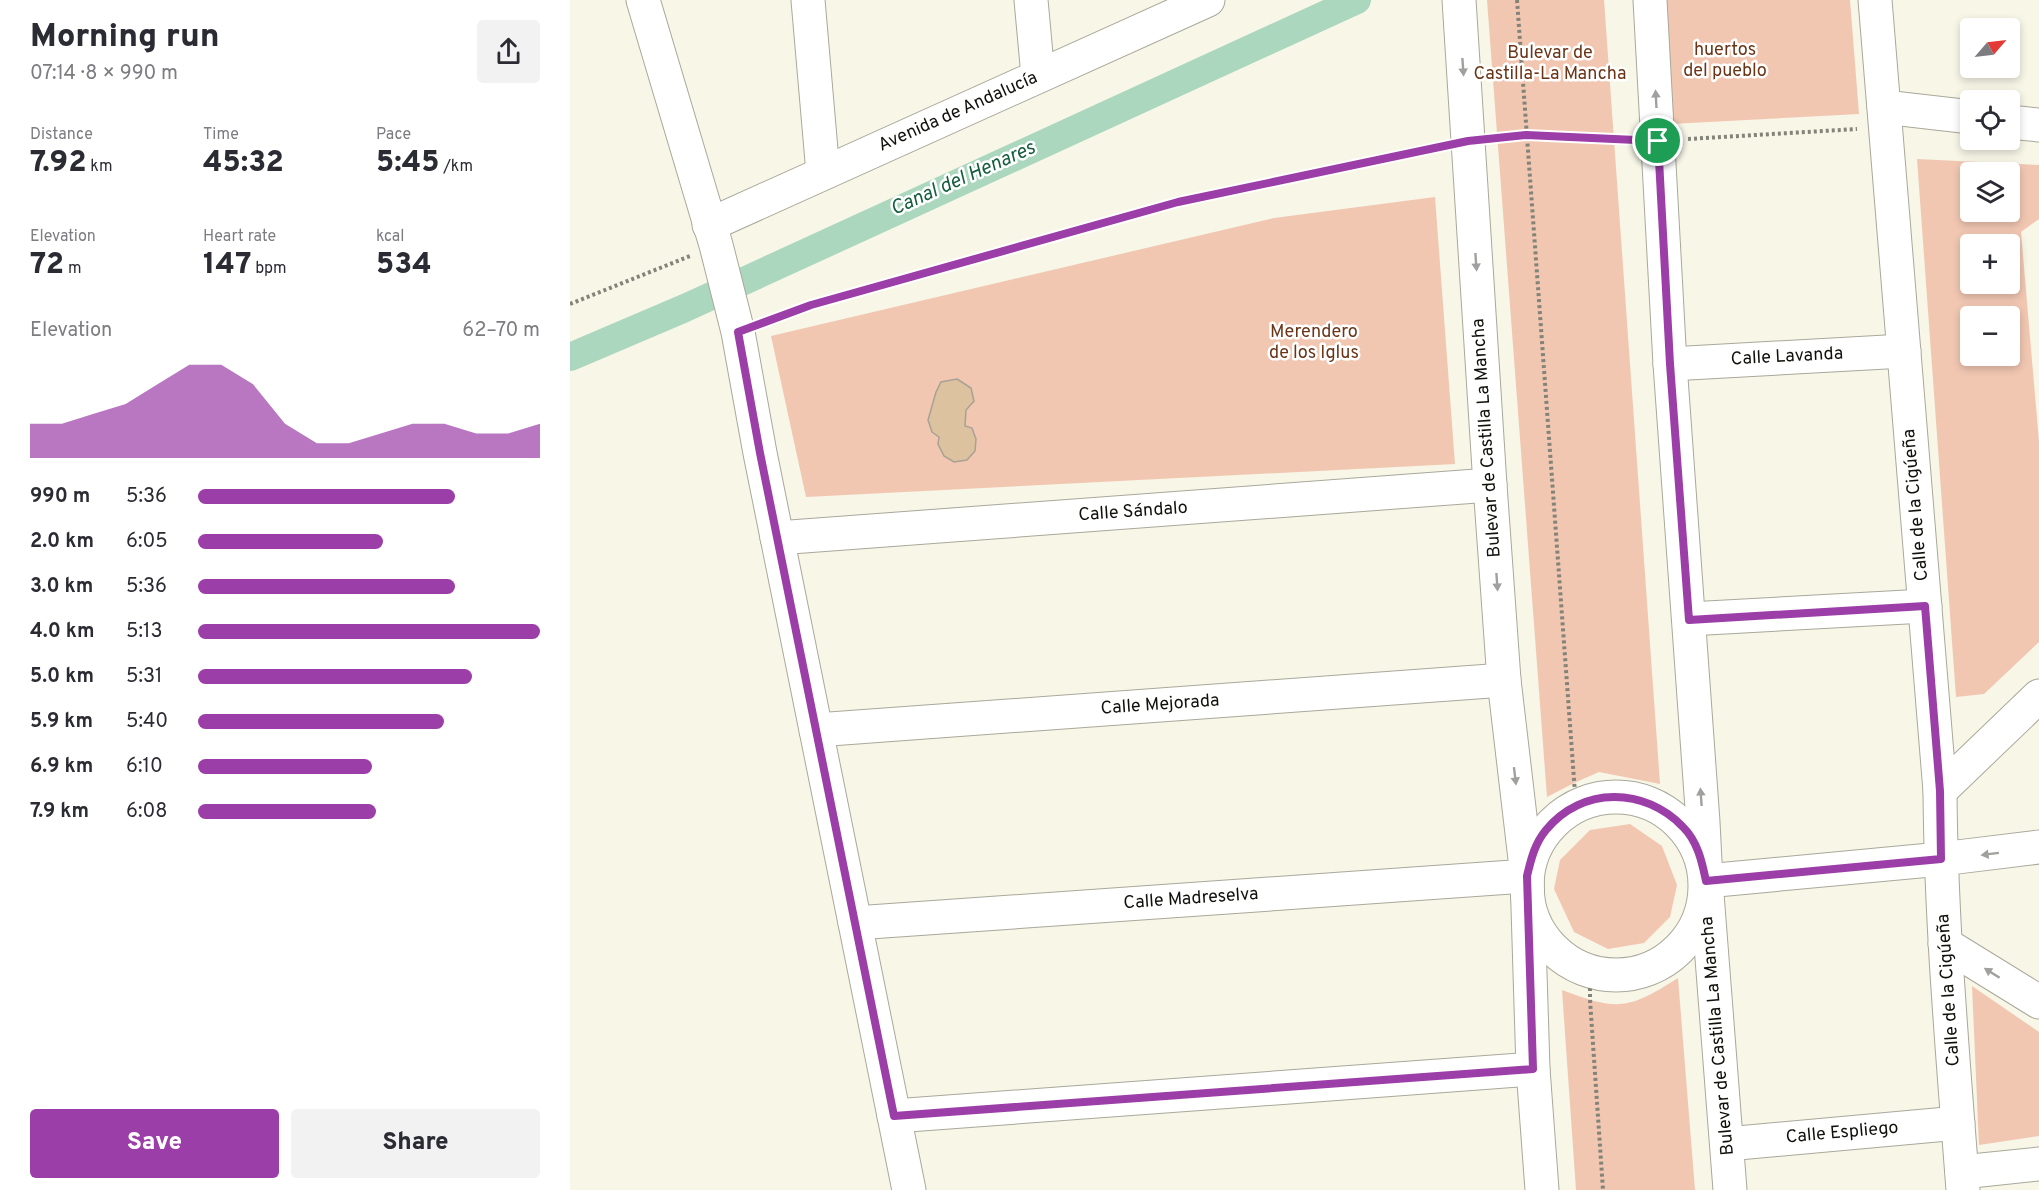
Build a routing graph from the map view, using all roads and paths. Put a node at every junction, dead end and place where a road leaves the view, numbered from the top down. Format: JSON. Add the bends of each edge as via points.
{"nodes":[{"id":1,"x":643,"y":0,"type":"edge"},
{"id":2,"x":808,"y":0,"type":"edge"},
{"id":3,"x":1031,"y":0,"type":"edge"},
{"id":4,"x":1208,"y":0,"type":"edge"},
{"id":5,"x":1517,"y":0,"type":"edge"},
{"id":6,"x":1650,"y":0,"type":"edge"},
{"id":7,"x":1875,"y":0,"type":"edge"},
{"id":8,"x":1459,"y":4,"type":"edge"},
{"id":9,"x":1038,"y":76,"type":"junction"},
{"id":10,"x":1884,"y":117,"type":"junction"},
{"id":11,"x":1960,"y":117,"type":"edge"},
{"id":12,"x":2020,"y":123,"type":"edge"},
{"id":13,"x":2039,"y":125,"type":"edge"},
{"id":14,"x":1526,"y":135,"type":"junction"},
{"id":15,"x":1468,"y":141,"type":"junction"},
{"id":16,"x":1658,"y":141,"type":"junction"},
{"id":17,"x":823,"y":173,"type":"junction"},
{"id":18,"x":712,"y":235,"type":"junction"},
{"id":19,"x":570,"y":304,"type":"edge"},
{"id":20,"x":738,"y":332,"type":"junction"},
{"id":21,"x":1904,"y":351,"type":"junction"},
{"id":22,"x":1670,"y":364,"type":"junction"},
{"id":23,"x":1490,"y":485,"type":"junction"},
{"id":24,"x":777,"y":538,"type":"junction"},
{"id":25,"x":1925,"y":606,"type":"junction"},
{"id":26,"x":1689,"y":620,"type":"junction"},
{"id":27,"x":1504,"y":680,"type":"junction"},
{"id":28,"x":2039,"y":696,"type":"edge"},
{"id":29,"x":816,"y":730,"type":"junction"},
{"id":30,"x":1940,"y":791,"type":"junction"},
{"id":31,"x":1576,"y":807,"type":"junction"},
{"id":32,"x":2039,"y":847,"type":"edge"},
{"id":33,"x":1941,"y":859,"type":"junction"},
{"id":34,"x":1527,"y":876,"type":"junction"},
{"id":35,"x":1706,"y":881,"type":"junction"},
{"id":36,"x":855,"y":923,"type":"junction"},
{"id":37,"x":1946,"y":944,"type":"junction"},
{"id":38,"x":1590,"y":970,"type":"junction"},
{"id":39,"x":2039,"y":1002,"type":"edge"},
{"id":40,"x":1533,"y":1069,"type":"junction"},
{"id":41,"x":894,"y":1116,"type":"junction"},
{"id":42,"x":1958,"y":1122,"type":"junction"},
{"id":43,"x":1727,"y":1144,"type":"junction"},
{"id":44,"x":2039,"y":1164,"type":"edge"},
{"id":45,"x":1962,"y":1181,"type":"edge"},
{"id":46,"x":909,"y":1190,"type":"edge"},
{"id":47,"x":1542,"y":1190,"type":"edge"},
{"id":48,"x":1603,"y":1190,"type":"edge"},
{"id":49,"x":1730,"y":1190,"type":"edge"}],
"edges":[{"from":1,"to":18,"type":"street"},
{"from":2,"to":17,"type":"street"},
{"from":3,"to":9,"type":"street"},
{"from":4,"to":9,"type":"street","name":"Avenida de Andalucía"},
{"from":5,"to":14,"type":"path"},
{"from":16,"to":6,"type":"street","name":"Bulevar de Castilla La Mancha","one_way":true},
{"from":7,"to":10,"type":"street","name":"Calle de la Cigúeña"},
{"from":8,"to":15,"type":"street","name":"Bulevar de Castilla La Mancha","one_way":true},
{"from":9,"to":17,"type":"street","name":"Avenida de Andalucía"},
{"from":10,"to":11,"type":"street"},
{"from":10,"to":16,"type":"path"},
{"from":10,"to":21,"type":"street","name":"Calle de la Cigúeña"},
{"from":12,"to":13,"type":"street"},
{"from":14,"to":15,"type":"path"},
{"from":14,"to":16,"type":"path"},
{"from":14,"to":31,"type":"path"},
{"from":15,"to":20,"type":"path","via":[[1178,202],[811,305]]},
{"from":15,"to":23,"type":"street","name":"Bulevar de Castilla La Mancha","one_way":true},
{"from":16,"to":22,"type":"street","name":"Bulevar de Castilla La Mancha"},
{"from":17,"to":18,"type":"street","name":"Avenida de Andalucía"},
{"from":18,"to":19,"type":"path"},
{"from":18,"to":20,"type":"street"},
{"from":20,"to":24,"type":"street"},
{"from":21,"to":22,"type":"street","name":"Calle Lavanda"},
{"from":21,"to":25,"type":"street","name":"Calle de la Cigúeña"},
{"from":22,"to":26,"type":"street","name":"Bulevar de Castilla La Mancha"},
{"from":23,"to":24,"type":"street","name":"Calle Sándalo"},
{"from":23,"to":27,"type":"street","name":"Bulevar de Castilla La Mancha","one_way":true},
{"from":24,"to":29,"type":"street"},
{"from":25,"to":26,"type":"street"},
{"from":25,"to":30,"type":"street","name":"Calle de la Cigúeña"},
{"from":35,"to":26,"type":"street","name":"Bulevar de Castilla La Mancha","one_way":true},
{"from":27,"to":29,"type":"street","name":"Calle Mejorada"},
{"from":27,"to":34,"type":"street","name":"Bulevar de Castilla La Mancha","one_way":true},
{"from":28,"to":30,"type":"street"},
{"from":29,"to":36,"type":"street"},
{"from":30,"to":33,"type":"street","name":"Calle de la Cigúeña"},
{"from":31,"to":34,"type":"street","name":"Bulevar de Castilla La Mancha","via":[[1562,814],[1545,831],[1532,854]]},
{"from":31,"to":35,"type":"street","name":"Bulevar de Castilla La Mancha","via":[[1586,801],[1623,796],[1658,806],[1684,828],[1700,854]]},
{"from":32,"to":33,"type":"street","one_way":true},
{"from":33,"to":35,"type":"street"},
{"from":33,"to":37,"type":"street","name":"Calle de la Cigúeña"},
{"from":34,"to":36,"type":"street","name":"Calle Madreselva"},
{"from":34,"to":38,"type":"street","name":"Bulevar de Castilla La Mancha","via":[[1529,906],[1537,928],[1551,947]]},
{"from":34,"to":40,"type":"street","name":"Bulevar de Castilla La Mancha"},
{"from":35,"to":38,"type":"street","name":"Bulevar de Castilla La Mancha","via":[[1700,918],[1678,951],[1638,973],[1609,975]]},
{"from":35,"to":43,"type":"street","name":"Bulevar de Castilla La Mancha"},
{"from":36,"to":41,"type":"street"},
{"from":39,"to":37,"type":"street","one_way":true},
{"from":37,"to":42,"type":"street","name":"Calle de la Cigúeña"},
{"from":38,"to":48,"type":"path"},
{"from":40,"to":41,"type":"street"},
{"from":40,"to":47,"type":"street","name":"Bulevar de Castilla La Mancha"},
{"from":41,"to":46,"type":"street"},
{"from":42,"to":43,"type":"street","name":"Calle Espliego"},
{"from":42,"to":45,"type":"street","name":"Calle de la Cigúeña"},
{"from":43,"to":49,"type":"street","name":"Bulevar de Castilla La Mancha"},
{"from":44,"to":45,"type":"street"}]}
